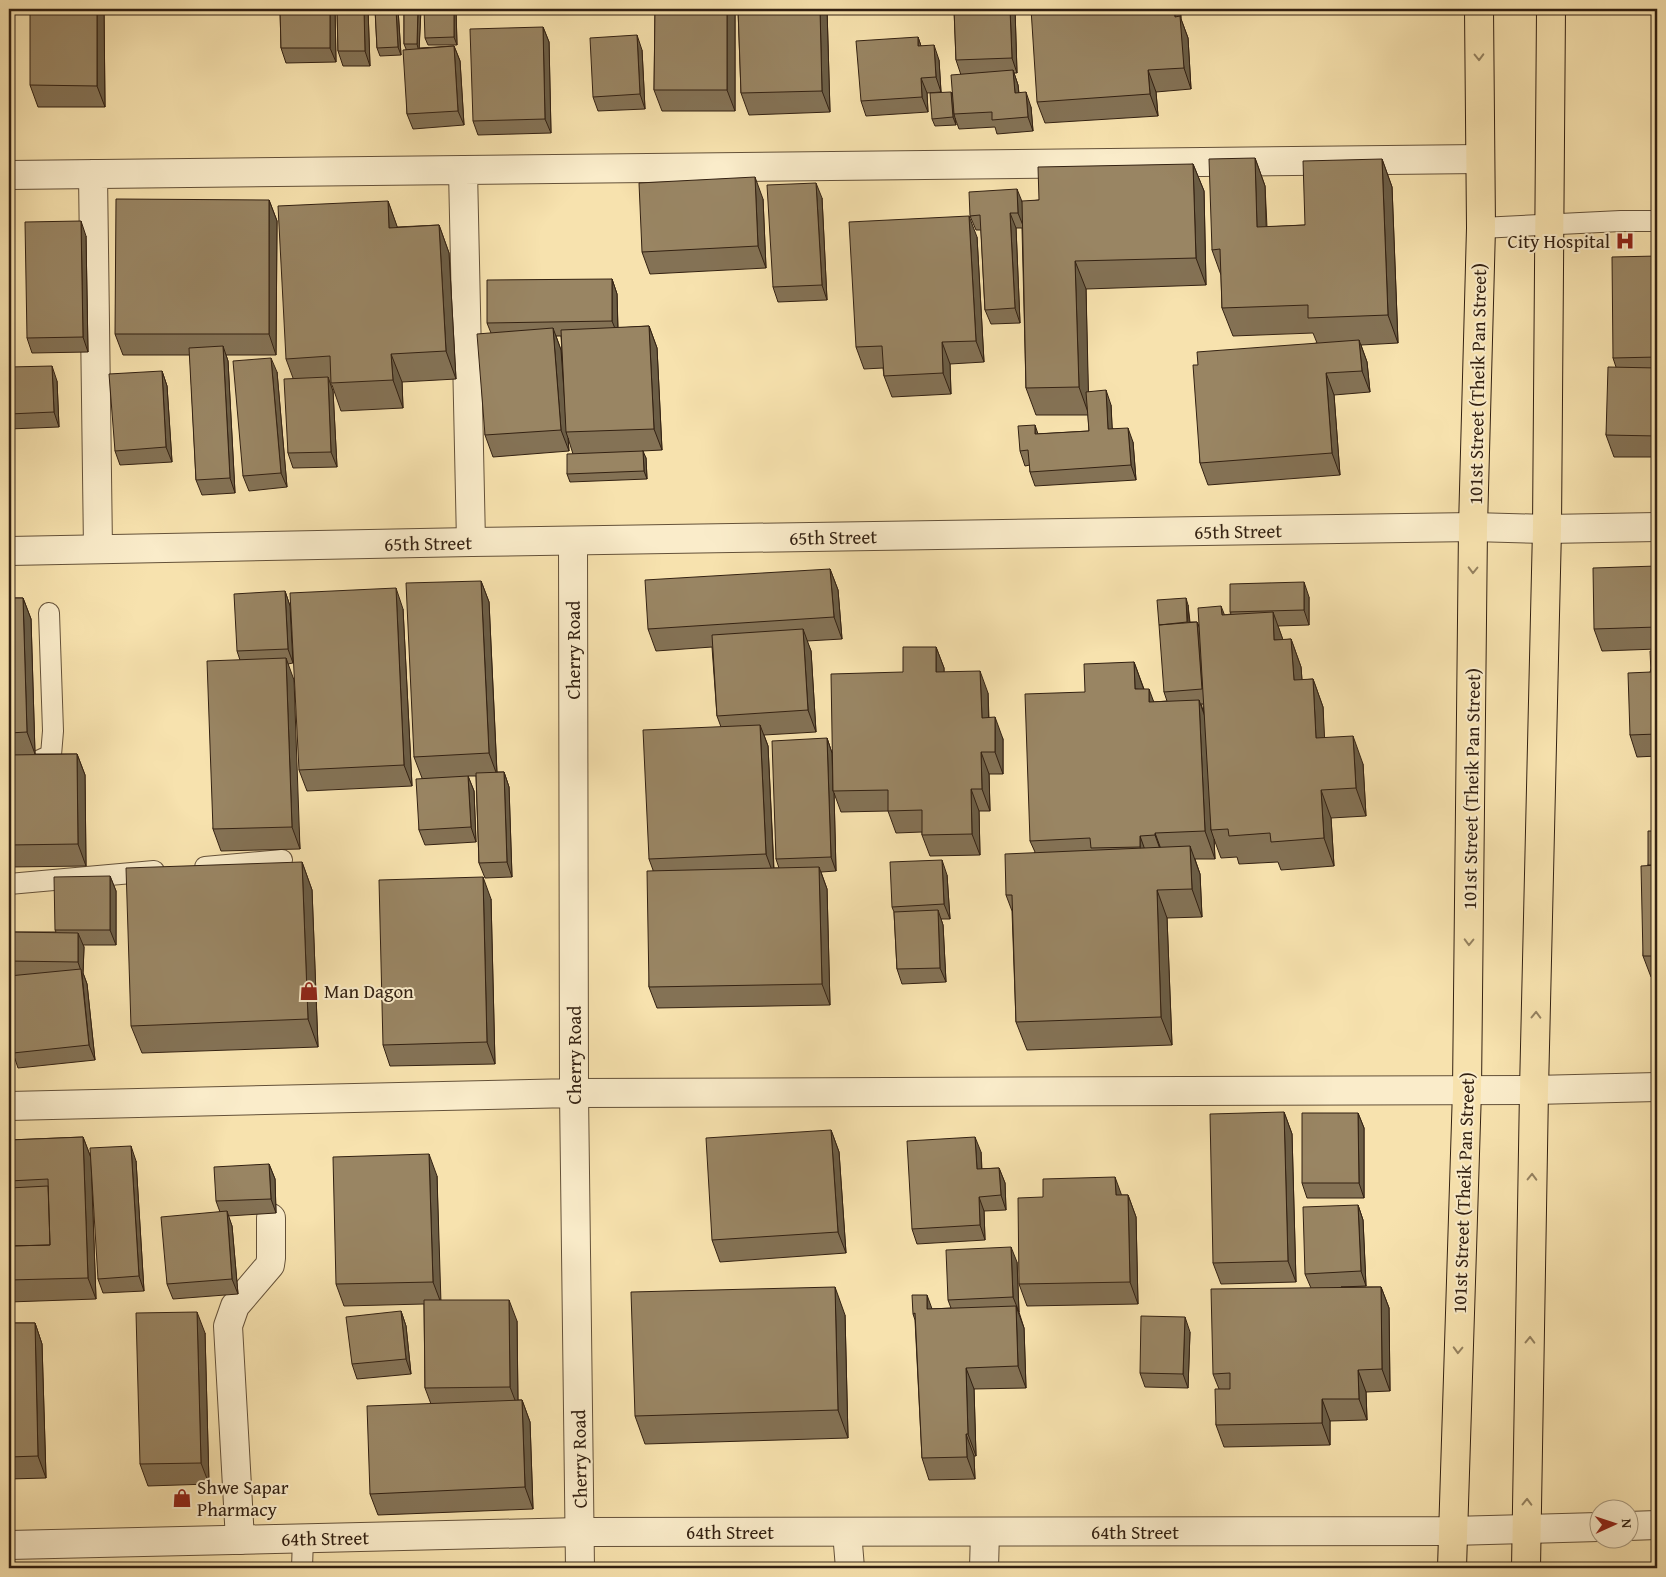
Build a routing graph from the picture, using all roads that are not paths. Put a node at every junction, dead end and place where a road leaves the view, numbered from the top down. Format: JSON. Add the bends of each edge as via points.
{"nodes":[{"id":1,"x":1478,"y":9,"type":"edge"},
{"id":2,"x":1551,"y":9,"type":"edge"},
{"id":3,"x":1480,"y":159,"type":"junction"},
{"id":4,"x":462,"y":170,"type":"junction"},
{"id":5,"x":93,"y":174,"type":"junction"},
{"id":6,"x":9,"y":175,"type":"edge"},
{"id":7,"x":1657,"y":221,"type":"edge"},
{"id":8,"x":1549,"y":225,"type":"junction"},
{"id":9,"x":1481,"y":228,"type":"junction"},
{"id":10,"x":1657,"y":527,"type":"edge"},
{"id":11,"x":1474,"y":528,"type":"junction"},
{"id":12,"x":1548,"y":529,"type":"junction"},
{"id":13,"x":573,"y":541,"type":"junction"},
{"id":14,"x":471,"y":542,"type":"junction"},
{"id":15,"x":98,"y":549,"type":"junction"},
{"id":16,"x":9,"y":551,"type":"edge"},
{"id":17,"x":49,"y":613,"type":"dead end"},
{"id":18,"x":9,"y":763,"type":"edge"},
{"id":19,"x":282,"y":860,"type":"dead end"},
{"id":20,"x":9,"y":884,"type":"edge"},
{"id":21,"x":1657,"y":1087,"type":"edge"},
{"id":22,"x":1467,"y":1090,"type":"junction"},
{"id":23,"x":1534,"y":1090,"type":"junction"},
{"id":24,"x":574,"y":1093,"type":"junction"},
{"id":25,"x":9,"y":1106,"type":"edge"},
{"id":26,"x":271,"y":1218,"type":"edge"},
{"id":27,"x":1657,"y":1525,"type":"edge"},
{"id":28,"x":1638,"y":1526,"type":"edge"},
{"id":29,"x":1588,"y":1527,"type":"edge"},
{"id":30,"x":1527,"y":1529,"type":"junction"},
{"id":31,"x":1452,"y":1531,"type":"junction"},
{"id":32,"x":580,"y":1532,"type":"junction"},
{"id":33,"x":847,"y":1532,"type":"junction"},
{"id":34,"x":985,"y":1532,"type":"junction"},
{"id":35,"x":303,"y":1538,"type":"junction"},
{"id":36,"x":240,"y":1540,"type":"junction"},
{"id":37,"x":9,"y":1545,"type":"edge"},
{"id":38,"x":302,"y":1568,"type":"edge"},
{"id":39,"x":580,"y":1568,"type":"edge"},
{"id":40,"x":850,"y":1568,"type":"edge"},
{"id":41,"x":984,"y":1568,"type":"edge"},
{"id":42,"x":1452,"y":1568,"type":"edge"},
{"id":43,"x":1526,"y":1568,"type":"edge"}],
"edges":[{"from":1,"to":3,"type":"main road","name":"101st Street (Theik Pan Street)","one_way":true},
{"from":2,"to":8,"type":"main road"},
{"from":3,"to":4,"type":"street"},
{"from":3,"to":9,"type":"main road","name":"101st Street (Theik Pan Street)"},
{"from":4,"to":5,"type":"street"},
{"from":4,"to":14,"type":"street"},
{"from":5,"to":6,"type":"street"},
{"from":5,"to":15,"type":"street"},
{"from":7,"to":8,"type":"lane"},
{"from":8,"to":9,"type":"lane"},
{"from":8,"to":12,"type":"main road"},
{"from":9,"to":11,"type":"main road","name":"101st Street (Theik Pan Street)"},
{"from":10,"to":12,"type":"street","name":"65th Street"},
{"from":11,"to":12,"type":"street","name":"65th Street"},
{"from":11,"to":13,"type":"street","name":"65th Street"},
{"from":11,"to":22,"type":"main road","name":"101st Street (Theik Pan Street)","one_way":true},
{"from":23,"to":12,"type":"main road","one_way":true},
{"from":13,"to":14,"type":"street","name":"65th Street"},
{"from":13,"to":24,"type":"street","name":"Cherry Road"},
{"from":14,"to":15,"type":"street","name":"65th Street"},
{"from":15,"to":16,"type":"street","name":"65th Street"},
{"from":17,"to":18,"type":"lane","via":[[51,755],[38,761]]},
{"from":19,"to":20,"type":"lane"},
{"from":21,"to":23,"type":"street"},
{"from":22,"to":23,"type":"street"},
{"from":22,"to":24,"type":"street"},
{"from":22,"to":31,"type":"main road","name":"101st Street (Theik Pan Street)","one_way":true},
{"from":30,"to":23,"type":"main road","one_way":true},
{"from":24,"to":25,"type":"street"},
{"from":24,"to":32,"type":"street","name":"Cherry Road"},
{"from":26,"to":36,"type":"street","via":[[270,1265],[235,1306],[228,1326]]},
{"from":27,"to":28,"type":"street"},
{"from":29,"to":30,"type":"street"},
{"from":30,"to":31,"type":"street","name":"64th Street"},
{"from":30,"to":43,"type":"main road"},
{"from":31,"to":34,"type":"street","name":"64th Street"},
{"from":31,"to":42,"type":"main road","name":"101st Street (Theik Pan Street)"},
{"from":32,"to":33,"type":"street","name":"64th Street"},
{"from":32,"to":35,"type":"street","name":"64th Street"},
{"from":32,"to":39,"type":"street","name":"Cherry Road"},
{"from":33,"to":34,"type":"street","name":"64th Street"},
{"from":33,"to":40,"type":"street"},
{"from":34,"to":41,"type":"street"},
{"from":35,"to":36,"type":"street","name":"64th Street"},
{"from":35,"to":38,"type":"lane"},
{"from":36,"to":37,"type":"street","name":"64th Street"}]}
